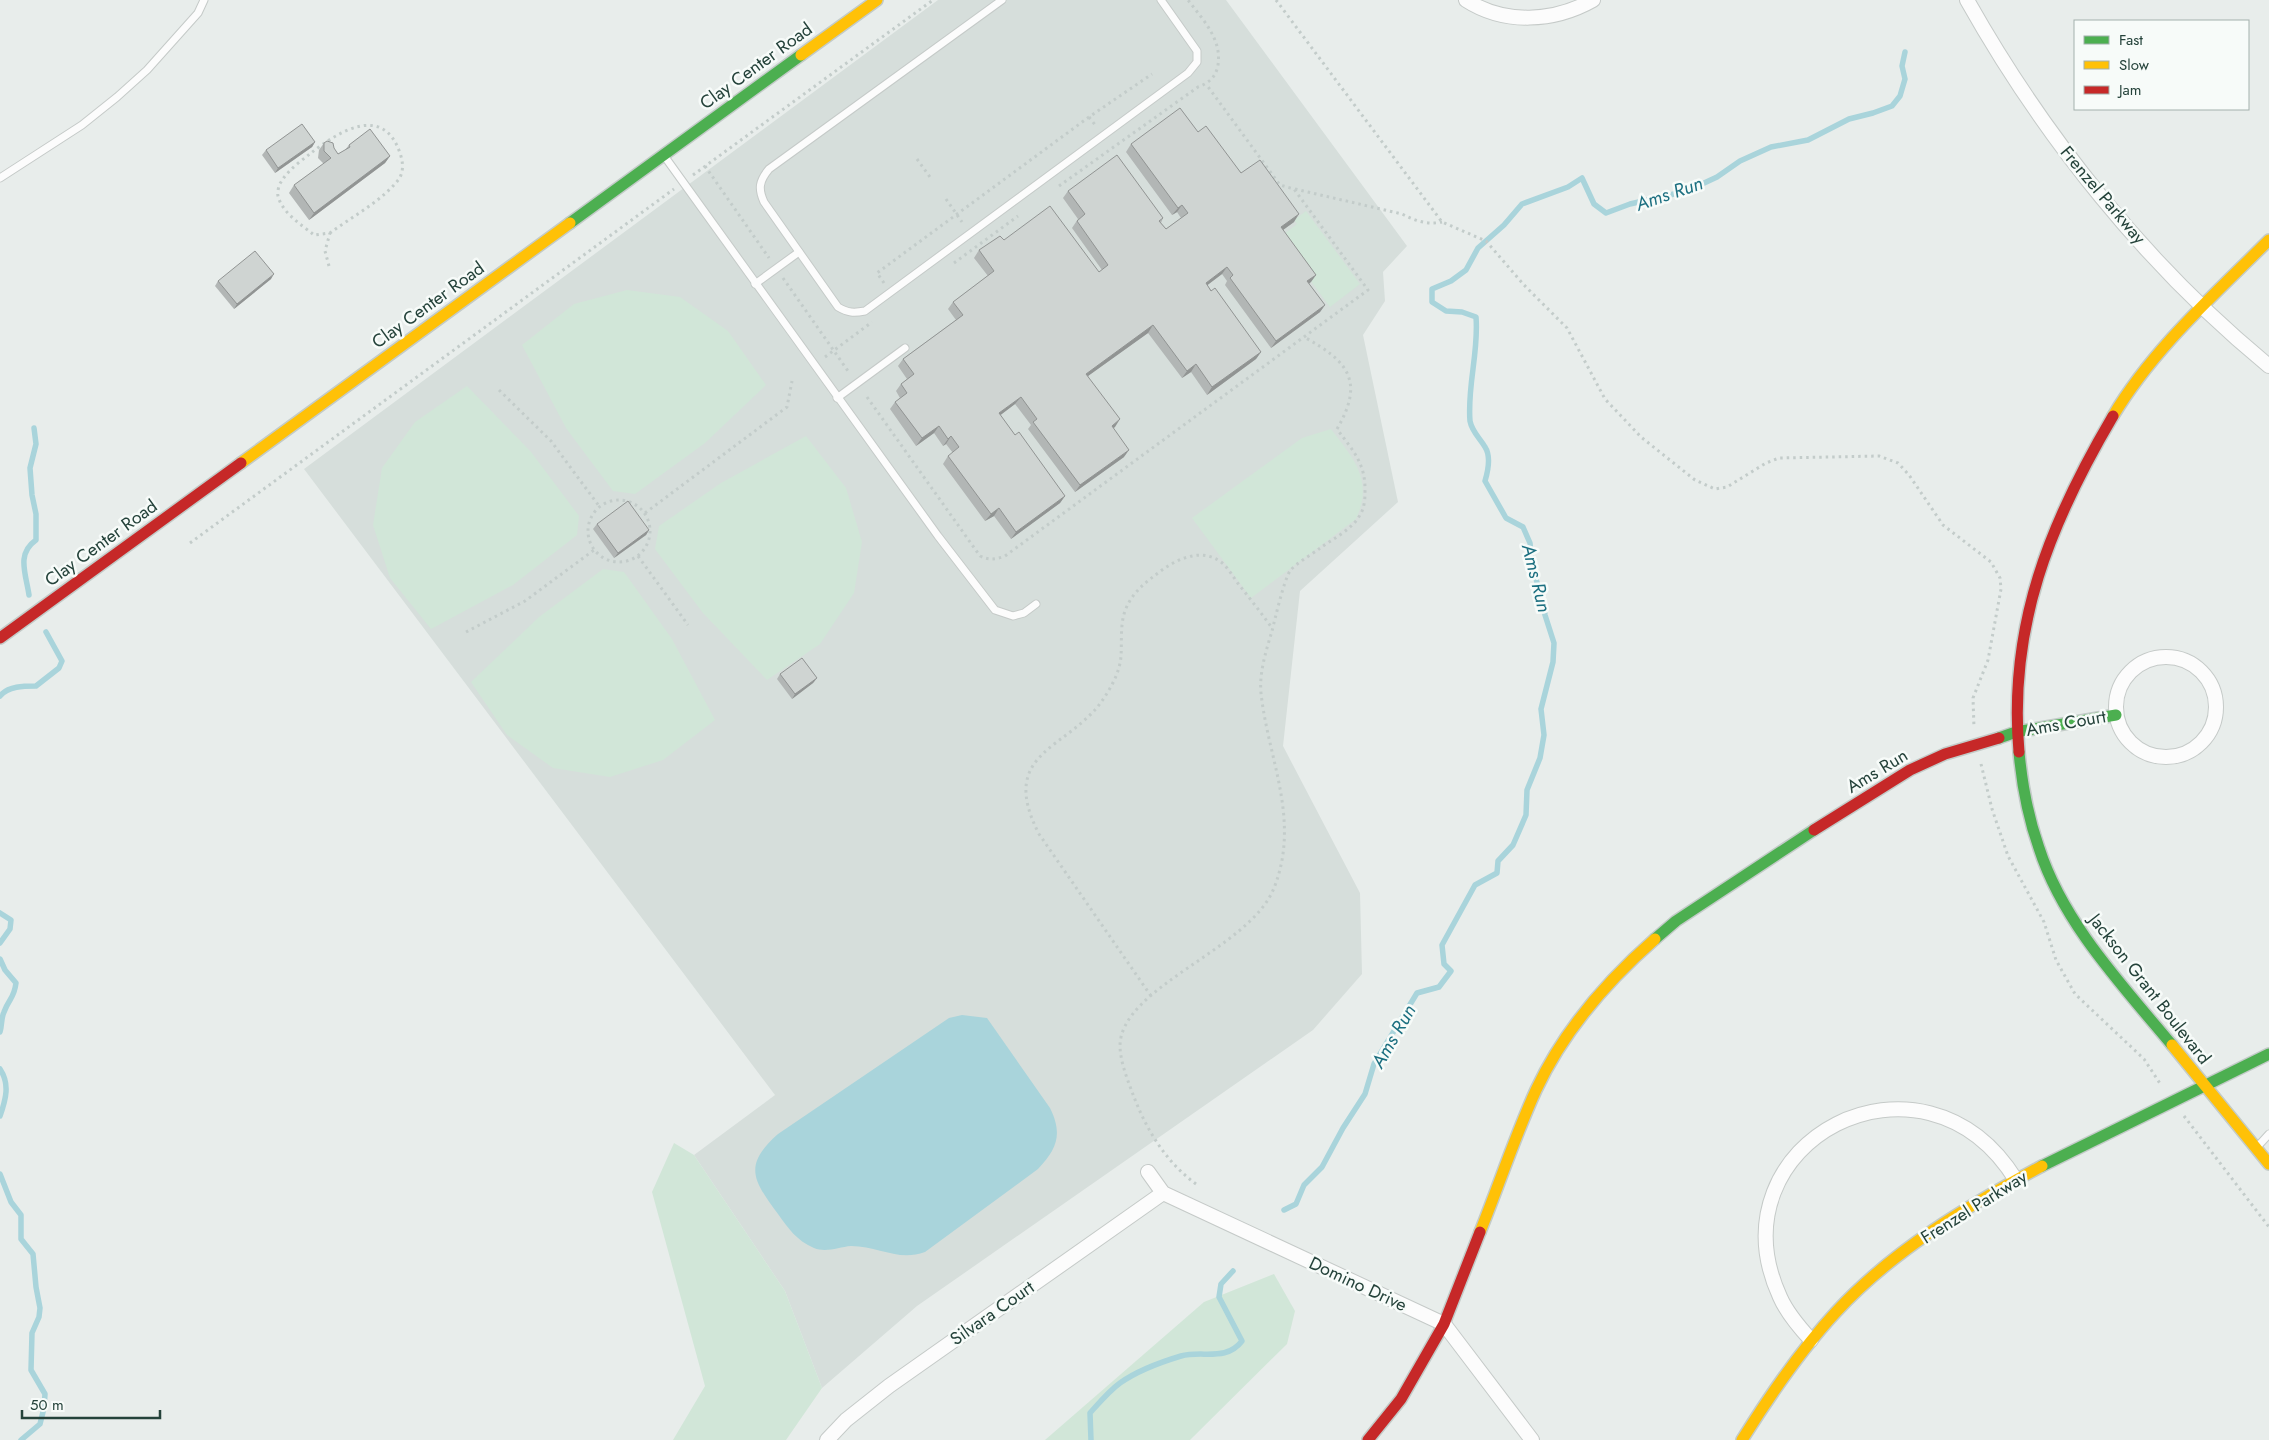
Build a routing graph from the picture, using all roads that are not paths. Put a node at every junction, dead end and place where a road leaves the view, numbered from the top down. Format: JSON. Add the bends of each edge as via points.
{"nodes":[{"id":1,"x":204,"y":0,"type":"edge"},
{"id":2,"x":877,"y":0,"type":"edge"},
{"id":3,"x":1002,"y":0,"type":"edge"},
{"id":4,"x":1160,"y":0,"type":"edge"},
{"id":5,"x":1466,"y":0,"type":"edge"},
{"id":6,"x":1593,"y":0,"type":"edge"},
{"id":7,"x":1967,"y":0,"type":"edge"},
{"id":8,"x":663,"y":155,"type":"junction"},
{"id":9,"x":0,"y":178,"type":"edge"},
{"id":10,"x":2269,"y":240,"type":"edge"},
{"id":11,"x":799,"y":252,"type":"junction"},
{"id":12,"x":755,"y":284,"type":"junction"},
{"id":13,"x":2203,"y":306,"type":"junction"},
{"id":14,"x":905,"y":348,"type":"dead end"},
{"id":15,"x":2269,"y":366,"type":"edge"},
{"id":16,"x":838,"y":398,"type":"junction"},
{"id":17,"x":1036,"y":604,"type":"dead end"},
{"id":18,"x":0,"y":638,"type":"edge"},
{"id":19,"x":2116,"y":714,"type":"junction"},
{"id":20,"x":2016,"y":732,"type":"junction"},
{"id":21,"x":2269,"y":1054,"type":"edge"},
{"id":22,"x":2204,"y":1086,"type":"junction"},
{"id":23,"x":2269,"y":1134,"type":"edge"},
{"id":24,"x":2255,"y":1148,"type":"junction"},
{"id":25,"x":2269,"y":1164,"type":"edge"},
{"id":26,"x":1148,"y":1172,"type":"dead end"},
{"id":27,"x":2016,"y":1180,"type":"junction"},
{"id":28,"x":1163,"y":1193,"type":"junction"},
{"id":29,"x":1444,"y":1324,"type":"junction"},
{"id":30,"x":1810,"y":1340,"type":"junction"},
{"id":31,"x":827,"y":1440,"type":"edge"},
{"id":32,"x":1368,"y":1440,"type":"edge"},
{"id":33,"x":1532,"y":1440,"type":"edge"},
{"id":34,"x":1742,"y":1440,"type":"edge"}],
"edges":[{"from":1,"to":9,"type":"lane","via":[[198,13],[147,70],[117,97],[82,125]]},
{"from":2,"to":8,"type":"street","name":"Clay Center Road"},
{"from":3,"to":11,"type":"lane","via":[[762,177],[759,186],[764,202]]},
{"from":4,"to":11,"type":"lane","via":[[1197,51],[1194,67],[865,311],[854,313],[838,306]]},
{"from":5,"to":6,"type":"street","via":[[1498,15],[1525,18],[1556,14]]},
{"from":7,"to":13,"type":"street","name":"Frenzel Parkway","via":[[2007,67],[2068,154],[2148,248]]},
{"from":8,"to":12,"type":"lane"},
{"from":8,"to":18,"type":"street","name":"Clay Center Road"},
{"from":10,"to":13,"type":"street","name":"Jackson Grant Boulevard"},
{"from":11,"to":12,"type":"lane"},
{"from":12,"to":16,"type":"lane"},
{"from":13,"to":15,"type":"street","name":"Frenzel Parkway"},
{"from":13,"to":20,"type":"street","name":"Jackson Grant Boulevard","via":[[2175,334],[2133,386],[2104,432],[2045,552],[2024,637]]},
{"from":14,"to":16,"type":"lane"},
{"from":16,"to":17,"type":"lane","via":[[995,610],[1013,616]]},
{"from":19,"to":19,"type":"street","name":"Ams Court","via":[[2120,730],[2136,747],[2157,757],[2173,757],[2201,744],[2215,716],[2215,699],[2210,682],[2198,669],[2183,660],[2166,656],[2149,659],[2122,681],[2116,697]]},
{"from":19,"to":20,"type":"street","name":"Ams Court"},
{"from":20,"to":22,"type":"street","name":"Jackson Grant Boulevard","via":[[2026,801],[2039,848],[2054,883],[2092,949]]},
{"from":20,"to":29,"type":"street","name":"Ams Run","via":[[1937,757],[1884,785],[1676,921],[1616,973],[1553,1057],[1536,1090]]},
{"from":21,"to":22,"type":"street","name":"Frenzel Parkway"},
{"from":22,"to":24,"type":"street","name":"Jackson Grant Boulevard"},
{"from":22,"to":27,"type":"street","name":"Frenzel Parkway"},
{"from":23,"to":24,"type":"lane"},
{"from":24,"to":25,"type":"street","name":"Jackson Grant Boulevard"},
{"from":26,"to":28,"type":"street","name":"Domino Drive"},
{"from":27,"to":30,"type":"street","name":"Frenzel Parkway","via":[[1918,1240]]},
{"from":27,"to":30,"type":"street","via":[[2007,1165],[1984,1141],[1949,1119],[1928,1113],[1905,1109],[1879,1110],[1832,1126],[1810,1140],[1781,1178],[1767,1220],[1766,1236],[1768,1263],[1781,1299]]},
{"from":28,"to":29,"type":"street","name":"Domino Drive"},
{"from":28,"to":31,"type":"street","name":"Silvara Court","via":[[889,1386],[846,1420]]},
{"from":29,"to":32,"type":"street","name":"Ams Run","via":[[1401,1399]]},
{"from":29,"to":33,"type":"street","name":"Domino Drive"},
{"from":30,"to":34,"type":"street","name":"Frenzel Parkway"}]}
